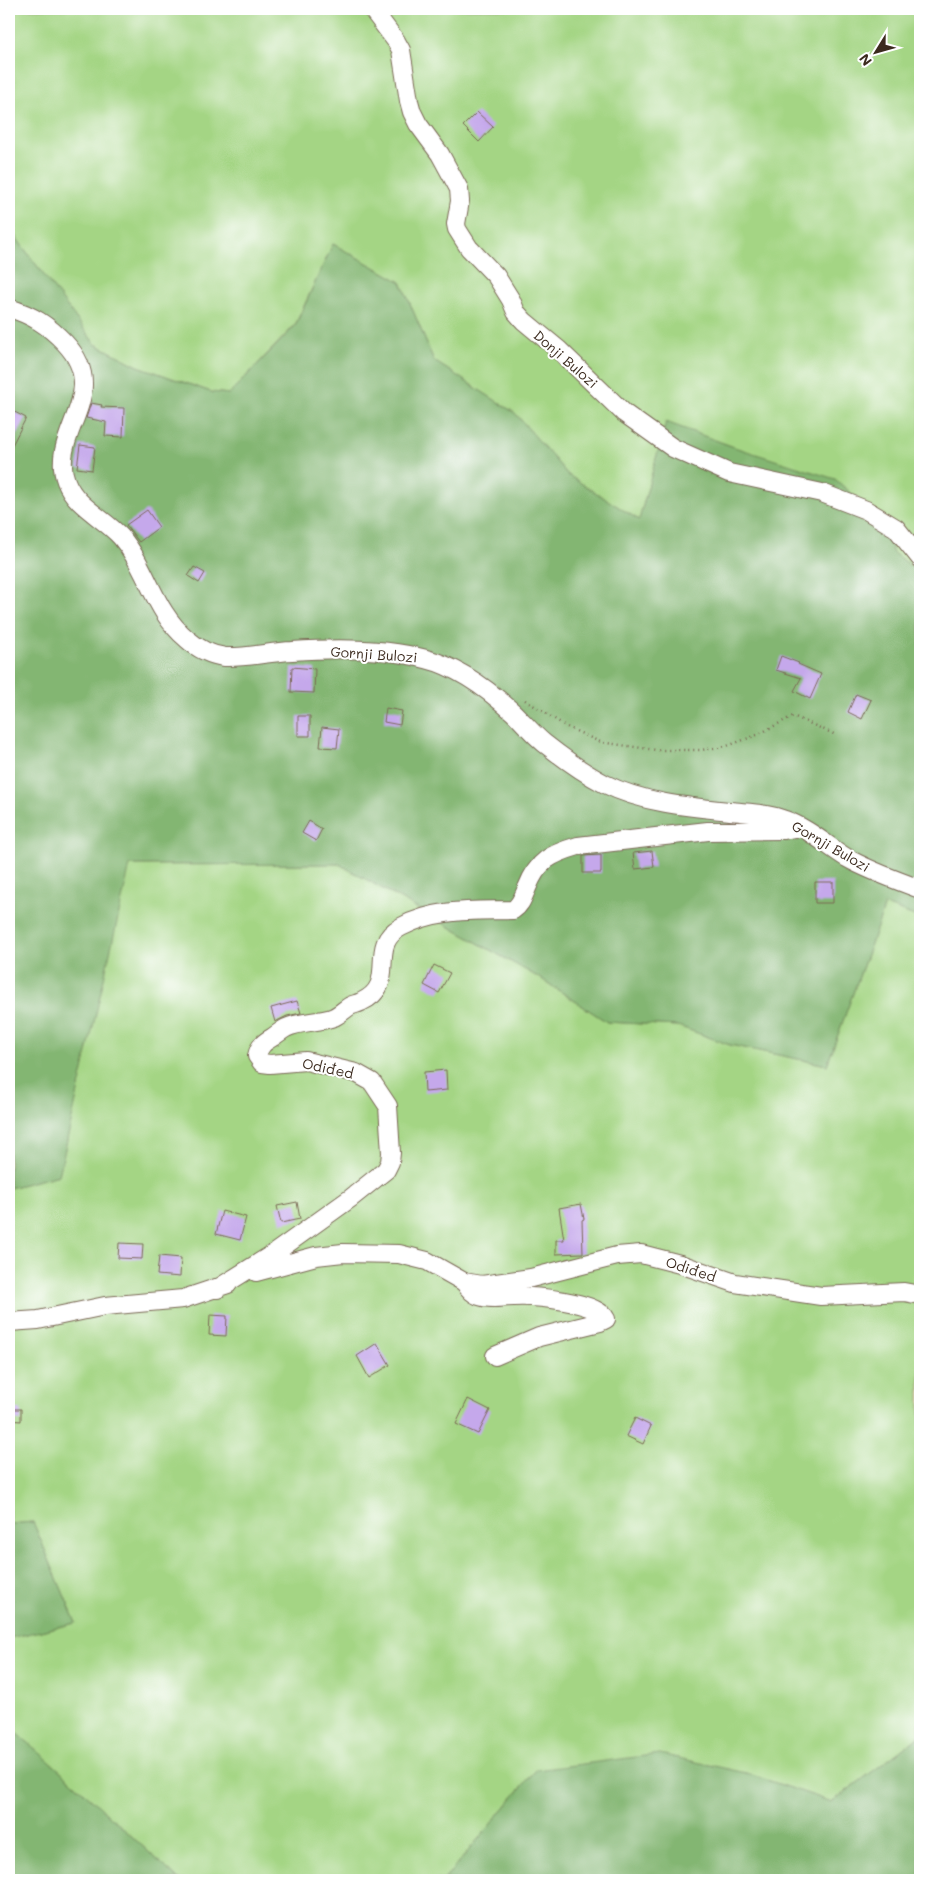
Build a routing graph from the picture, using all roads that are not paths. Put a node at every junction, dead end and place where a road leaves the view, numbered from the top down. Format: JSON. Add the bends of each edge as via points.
{"nodes":[{"id":1,"x":372,"y":9,"type":"edge"},
{"id":2,"x":9,"y":308,"type":"edge"},
{"id":3,"x":920,"y":558,"type":"edge"},
{"id":4,"x":800,"y":827,"type":"junction"},
{"id":5,"x":920,"y":889,"type":"edge"},
{"id":6,"x":464,"y":1282,"type":"junction"},
{"id":7,"x":217,"y":1289,"type":"junction"},
{"id":8,"x":920,"y":1294,"type":"edge"},
{"id":9,"x":9,"y":1322,"type":"edge"},
{"id":10,"x":495,"y":1356,"type":"dead end"}],
"edges":[{"from":1,"to":3,"type":"street","name":"Donji Bulozi","via":[[401,50],[412,112],[460,189],[457,229],[469,248],[496,276],[524,321],[566,356],[624,413],[673,448],[729,473],[822,493],[866,510],[896,528]]},
{"from":2,"to":4,"type":"street","name":"Gornji Bulozi","via":[[41,321],[70,349],[82,368],[83,386],[62,461],[66,482],[82,504],[118,534],[129,548],[170,623],[206,653],[226,657],[296,650],[364,651],[425,658],[459,672],[482,687],[543,742],[607,785],[640,797],[766,815]]},
{"from":4,"to":5,"type":"street","name":"Gornji Bulozi","via":[[849,859]]},
{"from":4,"to":7,"type":"street","name":"Odiđed","via":[[708,831],[601,842],[560,851],[547,857],[535,870],[520,906],[513,910],[451,911],[424,917],[399,928],[384,944],[384,971],[380,986],[370,996],[334,1017],[287,1028],[266,1041],[258,1049],[257,1056],[262,1063],[306,1061],[333,1067],[356,1073],[372,1082],[388,1106],[391,1153],[386,1170],[352,1198]]},
{"from":6,"to":7,"type":"street","name":"Odiđed","via":[[427,1261],[399,1254],[343,1253],[278,1265]]},
{"from":6,"to":8,"type":"street","name":"Odiđed","via":[[482,1285],[531,1278],[617,1256],[641,1254],[735,1283],[821,1296]]},
{"from":6,"to":10,"type":"street","name":"Odiđed","via":[[478,1296],[516,1296],[564,1302],[593,1308],[603,1313],[606,1319],[539,1336]]},
{"from":7,"to":9,"type":"street","name":"Odiđed","via":[[183,1299],[105,1306],[38,1320]]}]}
